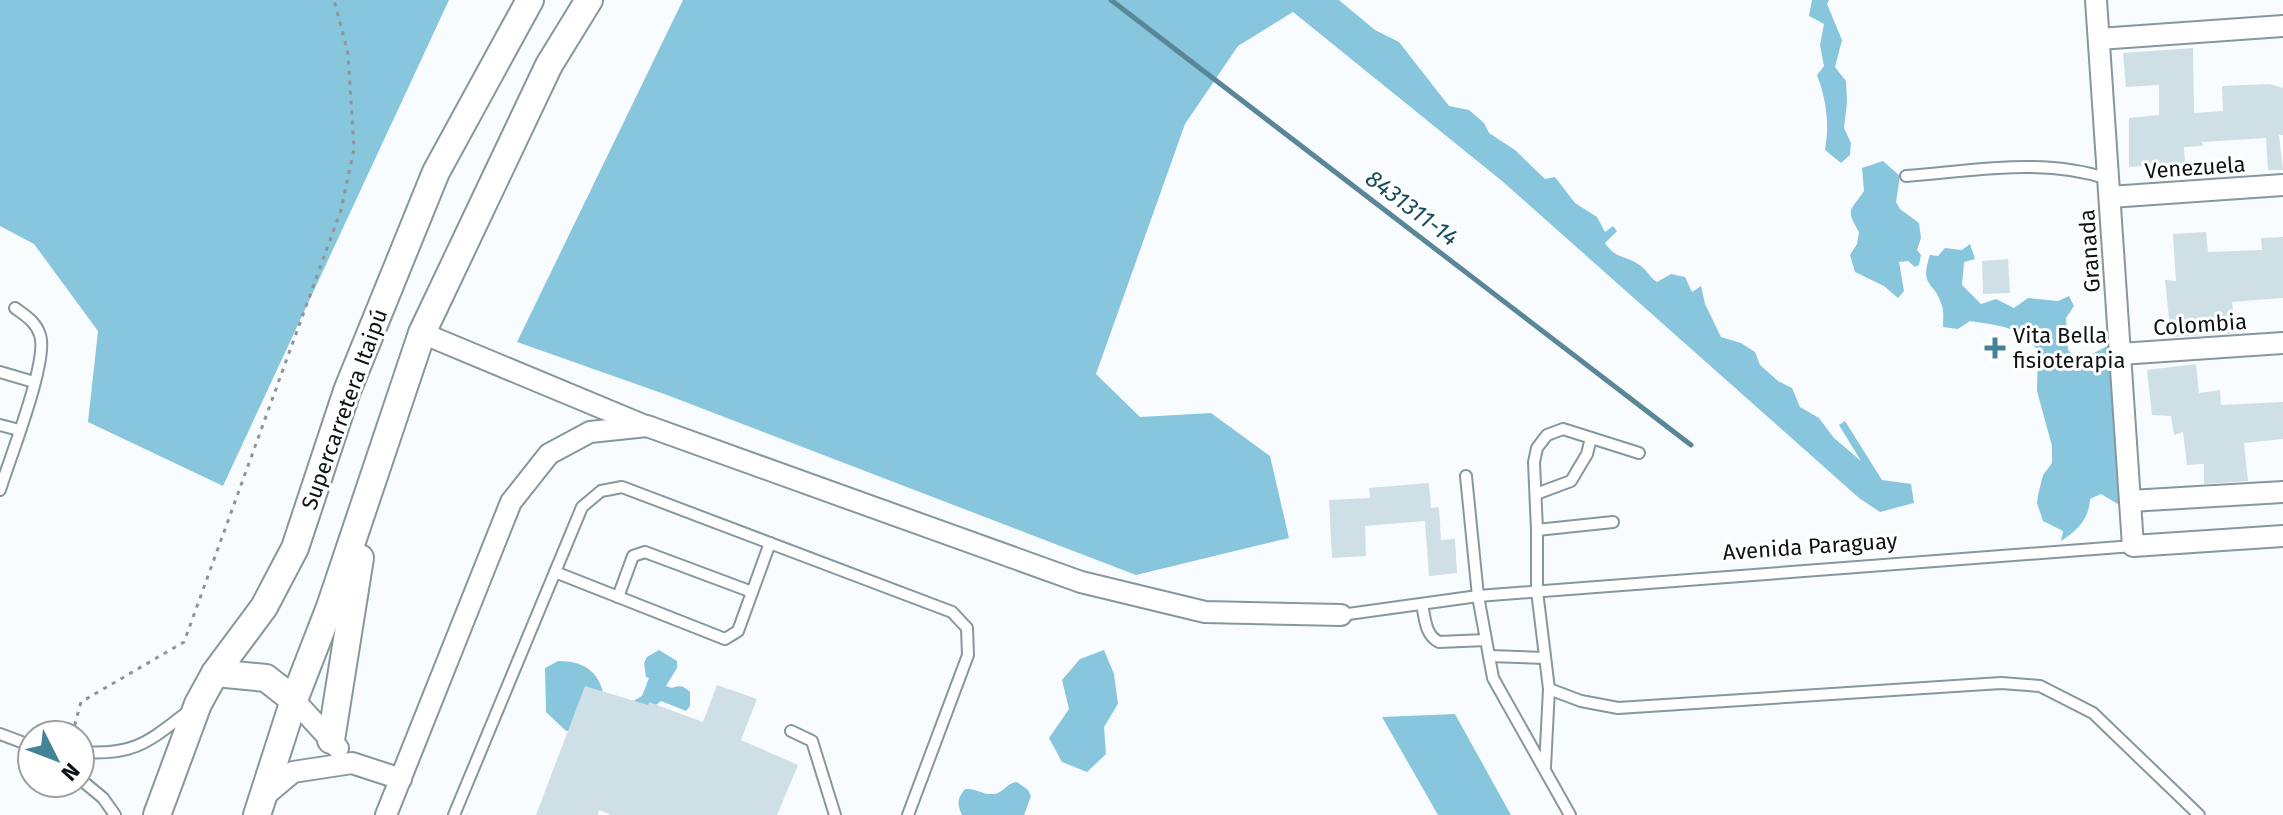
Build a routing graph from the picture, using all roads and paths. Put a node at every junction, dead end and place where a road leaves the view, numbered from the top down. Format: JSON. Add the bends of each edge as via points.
{"nodes":[{"id":1,"x":334,"y":0,"type":"edge"},
{"id":2,"x":530,"y":0,"type":"edge"},
{"id":3,"x":589,"y":0,"type":"edge"},
{"id":4,"x":2096,"y":0,"type":"edge"},
{"id":5,"x":2283,"y":26,"type":"edge"},
{"id":6,"x":2099,"y":39,"type":"junction"},
{"id":7,"x":1906,"y":176,"type":"dead end"},
{"id":8,"x":2283,"y":185,"type":"edge"},
{"id":9,"x":2109,"y":188,"type":"junction"},
{"id":10,"x":15,"y":308,"type":"dead end"},
{"id":11,"x":422,"y":333,"type":"junction"},
{"id":12,"x":2283,"y":343,"type":"edge"},
{"id":13,"x":2120,"y":354,"type":"junction"},
{"id":14,"x":0,"y":372,"type":"edge"},
{"id":15,"x":34,"y":382,"type":"junction"},
{"id":16,"x":0,"y":425,"type":"edge"},
{"id":17,"x":647,"y":426,"type":"junction"},
{"id":18,"x":19,"y":430,"type":"junction"},
{"id":19,"x":386,"y":438,"type":"junction"},
{"id":20,"x":1591,"y":438,"type":"junction"},
{"id":21,"x":1639,"y":453,"type":"dead end"},
{"id":22,"x":1466,"y":476,"type":"dead end"},
{"id":23,"x":0,"y":490,"type":"edge"},
{"id":24,"x":2283,"y":492,"type":"edge"},
{"id":25,"x":1536,"y":494,"type":"junction"},
{"id":26,"x":2130,"y":501,"type":"junction"},
{"id":27,"x":1613,"y":522,"type":"dead end"},
{"id":28,"x":1537,"y":530,"type":"junction"},
{"id":29,"x":2283,"y":536,"type":"edge"},
{"id":30,"x":770,"y":543,"type":"junction"},
{"id":31,"x":2133,"y":546,"type":"junction"},
{"id":32,"x":555,"y":572,"type":"junction"},
{"id":33,"x":1537,"y":591,"type":"junction"},
{"id":34,"x":752,"y":592,"type":"junction"},
{"id":35,"x":1478,"y":596,"type":"junction"},
{"id":36,"x":618,"y":597,"type":"junction"},
{"id":37,"x":1422,"y":604,"type":"junction"},
{"id":38,"x":1341,"y":615,"type":"joint"},
{"id":39,"x":1486,"y":640,"type":"junction"},
{"id":40,"x":1489,"y":656,"type":"junction"},
{"id":41,"x":1544,"y":658,"type":"junction"},
{"id":42,"x":215,"y":673,"type":"junction"},
{"id":43,"x":1549,"y":689,"type":"junction"},
{"id":44,"x":294,"y":700,"type":"junction"},
{"id":45,"x":198,"y":704,"type":"junction"},
{"id":46,"x":76,"y":719,"type":"edge"},
{"id":47,"x":791,"y":731,"type":"dead end"},
{"id":48,"x":331,"y":740,"type":"junction"},
{"id":49,"x":96,"y":753,"type":"edge"},
{"id":50,"x":352,"y":763,"type":"junction"},
{"id":51,"x":1544,"y":768,"type":"junction"},
{"id":52,"x":401,"y":779,"type":"junction"},
{"id":53,"x":96,"y":792,"type":"edge"},
{"id":54,"x":260,"y":806,"type":"edge"},
{"id":55,"x":115,"y":815,"type":"edge"},
{"id":56,"x":157,"y":815,"type":"edge"},
{"id":57,"x":386,"y":815,"type":"edge"},
{"id":58,"x":454,"y":815,"type":"edge"},
{"id":59,"x":835,"y":815,"type":"edge"},
{"id":60,"x":908,"y":815,"type":"edge"},
{"id":61,"x":1570,"y":815,"type":"edge"},
{"id":62,"x":2199,"y":815,"type":"edge"}],
"edges":[{"from":1,"to":46,"type":"path","via":[[348,53],[354,149],[341,210],[184,642],[81,702]]},
{"from":2,"to":42,"type":"street","name":"Supercarretera Itaipú","via":[[436,172],[347,391],[295,548],[264,607]]},
{"from":3,"to":11,"type":"street","via":[[549,65]]},
{"from":4,"to":6,"type":"street","name":"Granada"},
{"from":5,"to":6,"type":"street"},
{"from":6,"to":9,"type":"street","name":"Granada"},
{"from":7,"to":9,"type":"lane","via":[[2069,168]]},
{"from":8,"to":9,"type":"street","name":"Venezuela"},
{"from":9,"to":13,"type":"street","name":"Granada"},
{"from":10,"to":15,"type":"lane","via":[[41,337]]},
{"from":11,"to":17,"type":"street"},
{"from":11,"to":19,"type":"street"},
{"from":12,"to":13,"type":"street","name":"Colombia"},
{"from":13,"to":26,"type":"street","name":"Granada"},
{"from":14,"to":15,"type":"lane"},
{"from":15,"to":18,"type":"lane"},
{"from":16,"to":18,"type":"lane"},
{"from":17,"to":38,"type":"street","via":[[1081,582],[1205,612]]},
{"from":17,"to":52,"type":"street","via":[[590,432],[549,454],[511,502]]},
{"from":18,"to":23,"type":"lane"},
{"from":19,"to":44,"type":"street"},
{"from":19,"to":48,"type":"street"},
{"from":20,"to":21,"type":"lane"},
{"from":20,"to":25,"type":"lane","via":[[1571,481]]},
{"from":20,"to":25,"type":"lane","via":[[1563,429],[1547,435],[1534,462]]},
{"from":22,"to":35,"type":"lane"},
{"from":24,"to":26,"type":"street"},
{"from":25,"to":28,"type":"lane"},
{"from":26,"to":31,"type":"street","name":"Granada"},
{"from":27,"to":28,"type":"lane"},
{"from":28,"to":33,"type":"lane"},
{"from":29,"to":31,"type":"street","name":"Avenida Paraguay"},
{"from":30,"to":32,"type":"lane","via":[[622,487],[601,491],[582,507]]},
{"from":30,"to":34,"type":"lane"},
{"from":30,"to":60,"type":"lane","via":[[952,612],[967,628],[968,655]]},
{"from":31,"to":33,"type":"lane","name":"Avenida Paraguay"},
{"from":32,"to":36,"type":"lane"},
{"from":32,"to":58,"type":"lane"},
{"from":33,"to":35,"type":"lane","name":"Avenida Paraguay"},
{"from":33,"to":41,"type":"lane"},
{"from":34,"to":36,"type":"lane","via":[[645,552],[633,556]]},
{"from":34,"to":36,"type":"lane","via":[[738,631],[725,639]]},
{"from":35,"to":37,"type":"lane","name":"Avenida Paraguay"},
{"from":35,"to":39,"type":"lane"},
{"from":37,"to":38,"type":"lane","name":"Avenida Paraguay"},
{"from":37,"to":39,"type":"lane","via":[[1429,632],[1439,642]]},
{"from":39,"to":40,"type":"lane"},
{"from":40,"to":41,"type":"lane"},
{"from":40,"to":51,"type":"lane","via":[[1493,678]]},
{"from":41,"to":43,"type":"lane"},
{"from":42,"to":44,"type":"street","via":[[266,678]]},
{"from":42,"to":45,"type":"street","name":"Supercarretera Itaipú"},
{"from":43,"to":51,"type":"lane"},
{"from":43,"to":62,"type":"lane","via":[[1618,708],[2001,683],[2040,686],[2093,713]]},
{"from":44,"to":48,"type":"street"},
{"from":44,"to":54,"type":"street"},
{"from":45,"to":49,"type":"lane","via":[[149,742],[111,754]]},
{"from":45,"to":56,"type":"street","name":"Supercarretera Itaipú"},
{"from":47,"to":59,"type":"lane","via":[[812,741]]},
{"from":48,"to":50,"type":"street"},
{"from":50,"to":52,"type":"street"},
{"from":50,"to":54,"type":"street","via":[[293,772]]},
{"from":51,"to":61,"type":"lane"},
{"from":52,"to":57,"type":"street"},
{"from":53,"to":55,"type":"lane"}]}
